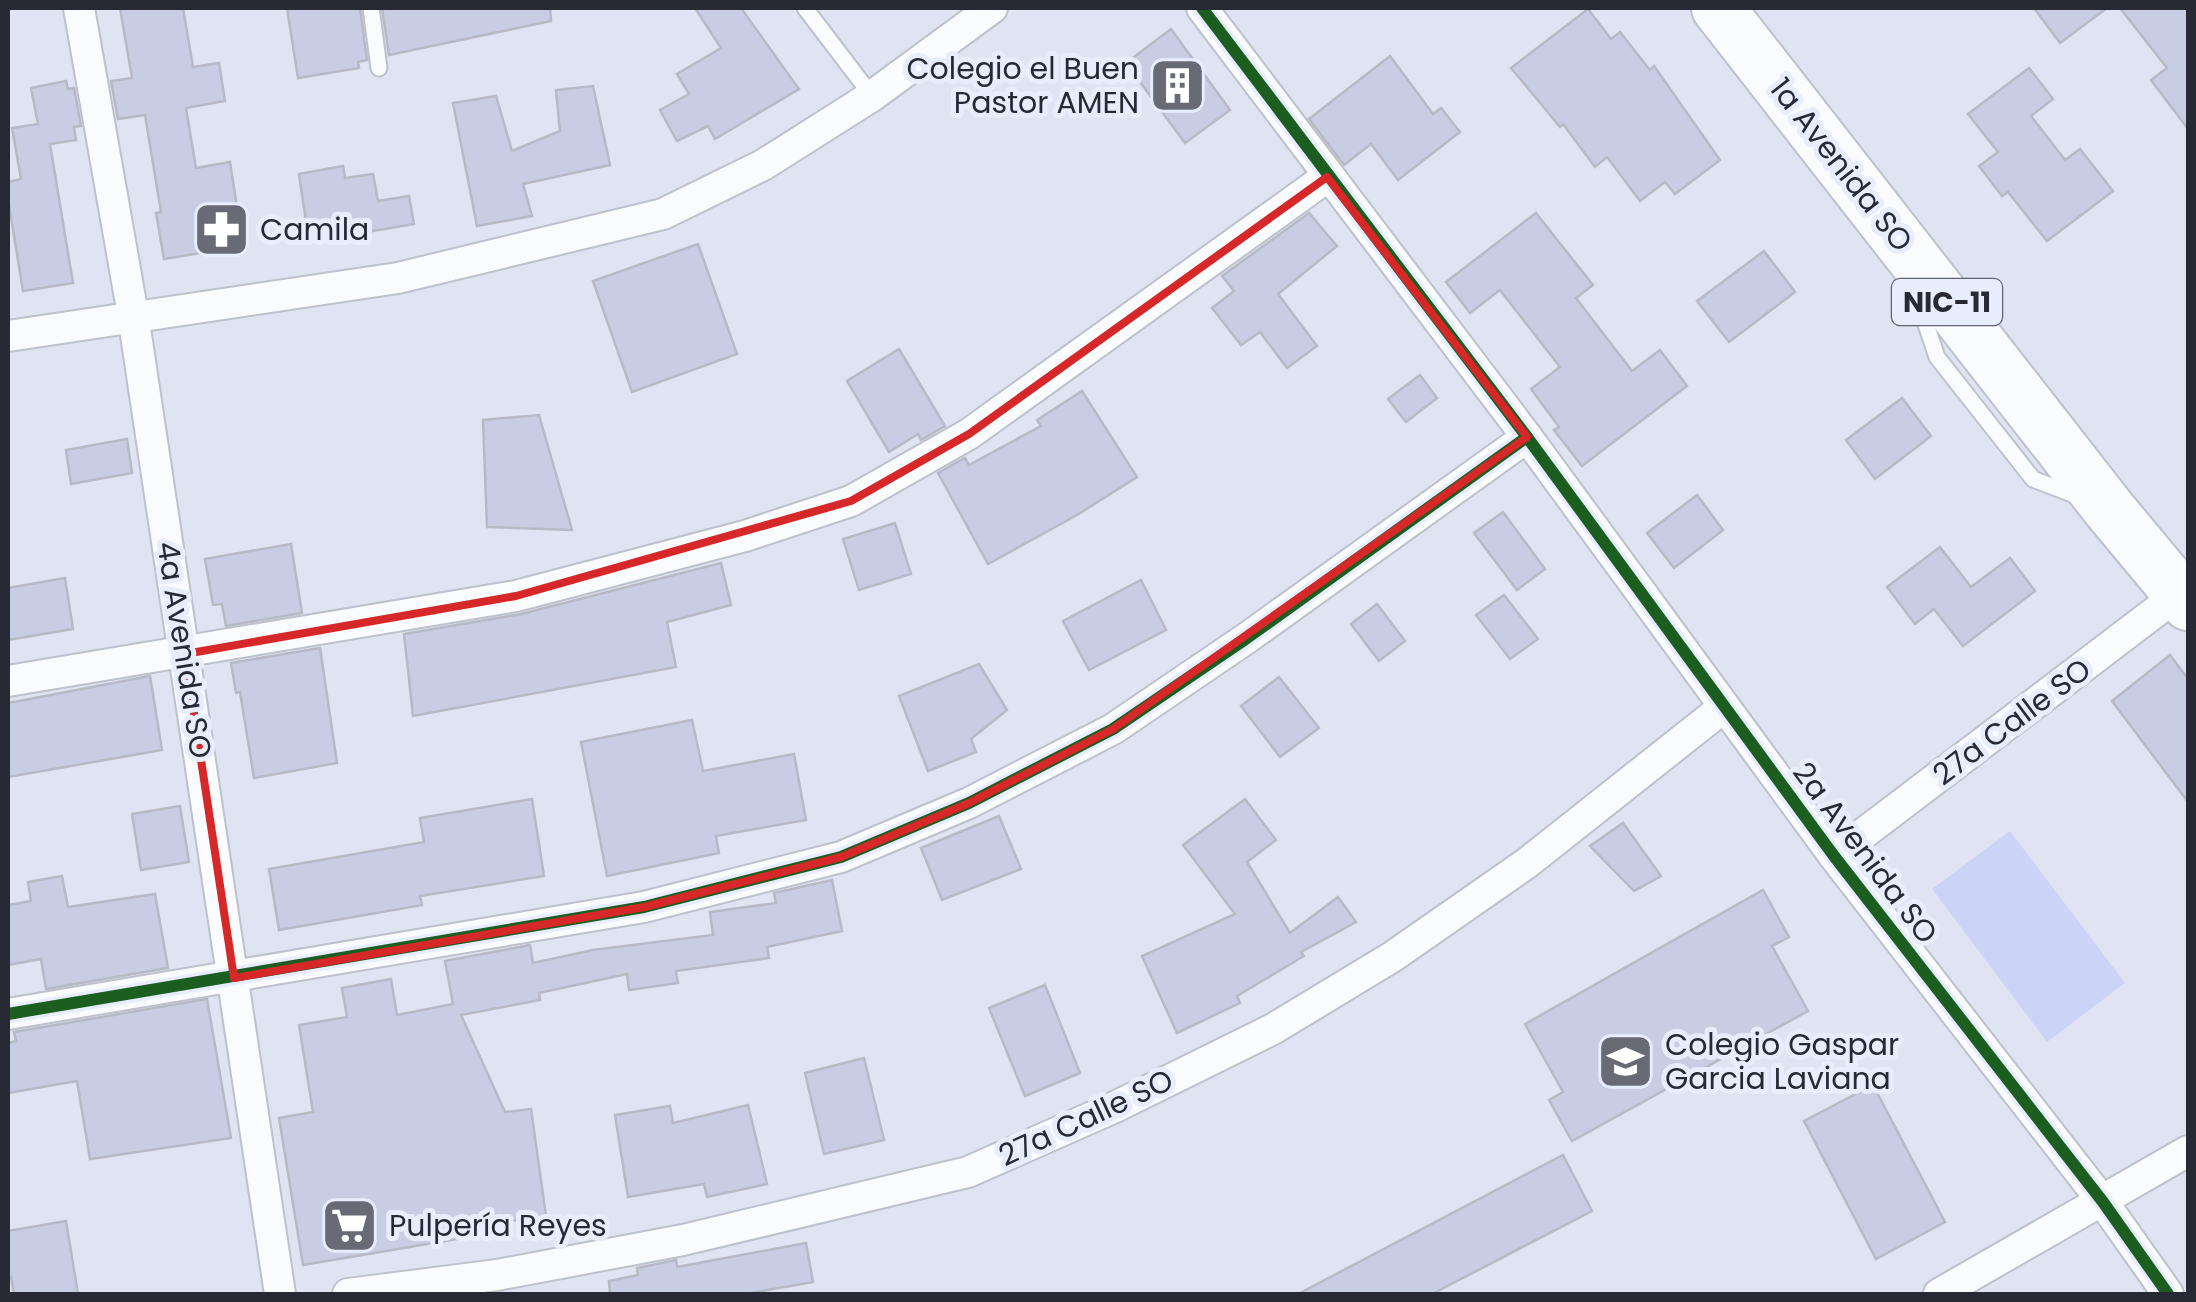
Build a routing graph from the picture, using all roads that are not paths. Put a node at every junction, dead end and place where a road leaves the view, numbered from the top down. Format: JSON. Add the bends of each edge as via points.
{"nodes":[{"id":1,"x":79,"y":8,"type":"edge"},
{"id":2,"x":371,"y":8,"type":"edge"},
{"id":3,"x":805,"y":8,"type":"edge"},
{"id":4,"x":992,"y":8,"type":"edge"},
{"id":5,"x":1202,"y":8,"type":"edge"},
{"id":6,"x":1718,"y":8,"type":"edge"},
{"id":7,"x":379,"y":68,"type":"dead end"},
{"id":8,"x":872,"y":96,"type":"junction"},
{"id":9,"x":1327,"y":177,"type":"junction"},
{"id":10,"x":133,"y":316,"type":"junction"},
{"id":11,"x":8,"y":336,"type":"edge"},
{"id":12,"x":1527,"y":438,"type":"junction"},
{"id":13,"x":2186,"y":595,"type":"edge"},
{"id":14,"x":185,"y":654,"type":"junction"},
{"id":15,"x":8,"y":682,"type":"edge"},
{"id":16,"x":1724,"y":707,"type":"junction"},
{"id":17,"x":1834,"y":856,"type":"junction"},
{"id":18,"x":234,"y":978,"type":"junction"},
{"id":19,"x":8,"y":1014,"type":"edge"},
{"id":20,"x":2188,"y":1151,"type":"edge"},
{"id":21,"x":2103,"y":1202,"type":"junction"},
{"id":22,"x":280,"y":1294,"type":"edge"},
{"id":23,"x":348,"y":1294,"type":"edge"},
{"id":24,"x":1938,"y":1294,"type":"edge"},
{"id":25,"x":2168,"y":1294,"type":"edge"}],
"edges":[{"from":1,"to":10,"type":"street","name":"4a Avenida SO"},
{"from":2,"to":7,"type":"lane"},
{"from":3,"to":8,"type":"lane"},
{"from":4,"to":8,"type":"street"},
{"from":5,"to":9,"type":"street"},
{"from":6,"to":13,"type":"highway","name":"1a Avenida SO","number":"NIC-11","via":[[2109,508]]},
{"from":8,"to":10,"type":"street","via":[[763,164],[663,214],[398,278]]},
{"from":9,"to":12,"type":"street","name":"2a Avenida SO"},
{"from":9,"to":14,"type":"street","via":[[969,434],[851,502],[516,596]]},
{"from":10,"to":11,"type":"street"},
{"from":10,"to":14,"type":"street","name":"4a Avenida SO"},
{"from":12,"to":16,"type":"street","name":"2a Avenida SO"},
{"from":12,"to":18,"type":"street","via":[[1113,729],[969,804],[841,857],[644,907]]},
{"from":13,"to":17,"type":"street","name":"27a Calle SO"},
{"from":14,"to":15,"type":"street"},
{"from":14,"to":18,"type":"street","name":"4a Avenida SO"},
{"from":16,"to":17,"type":"street","name":"2a Avenida SO"},
{"from":16,"to":23,"type":"street","name":"27a Calle SO","via":[[1527,864],[1392,958],[1273,1028],[968,1172],[683,1240]]},
{"from":17,"to":21,"type":"street","name":"2a Avenida SO"},
{"from":18,"to":19,"type":"street"},
{"from":18,"to":22,"type":"street","name":"4a Avenida SO"},
{"from":20,"to":21,"type":"street"},
{"from":21,"to":24,"type":"street"},
{"from":21,"to":25,"type":"street","name":"2a Avenida SO"}]}
